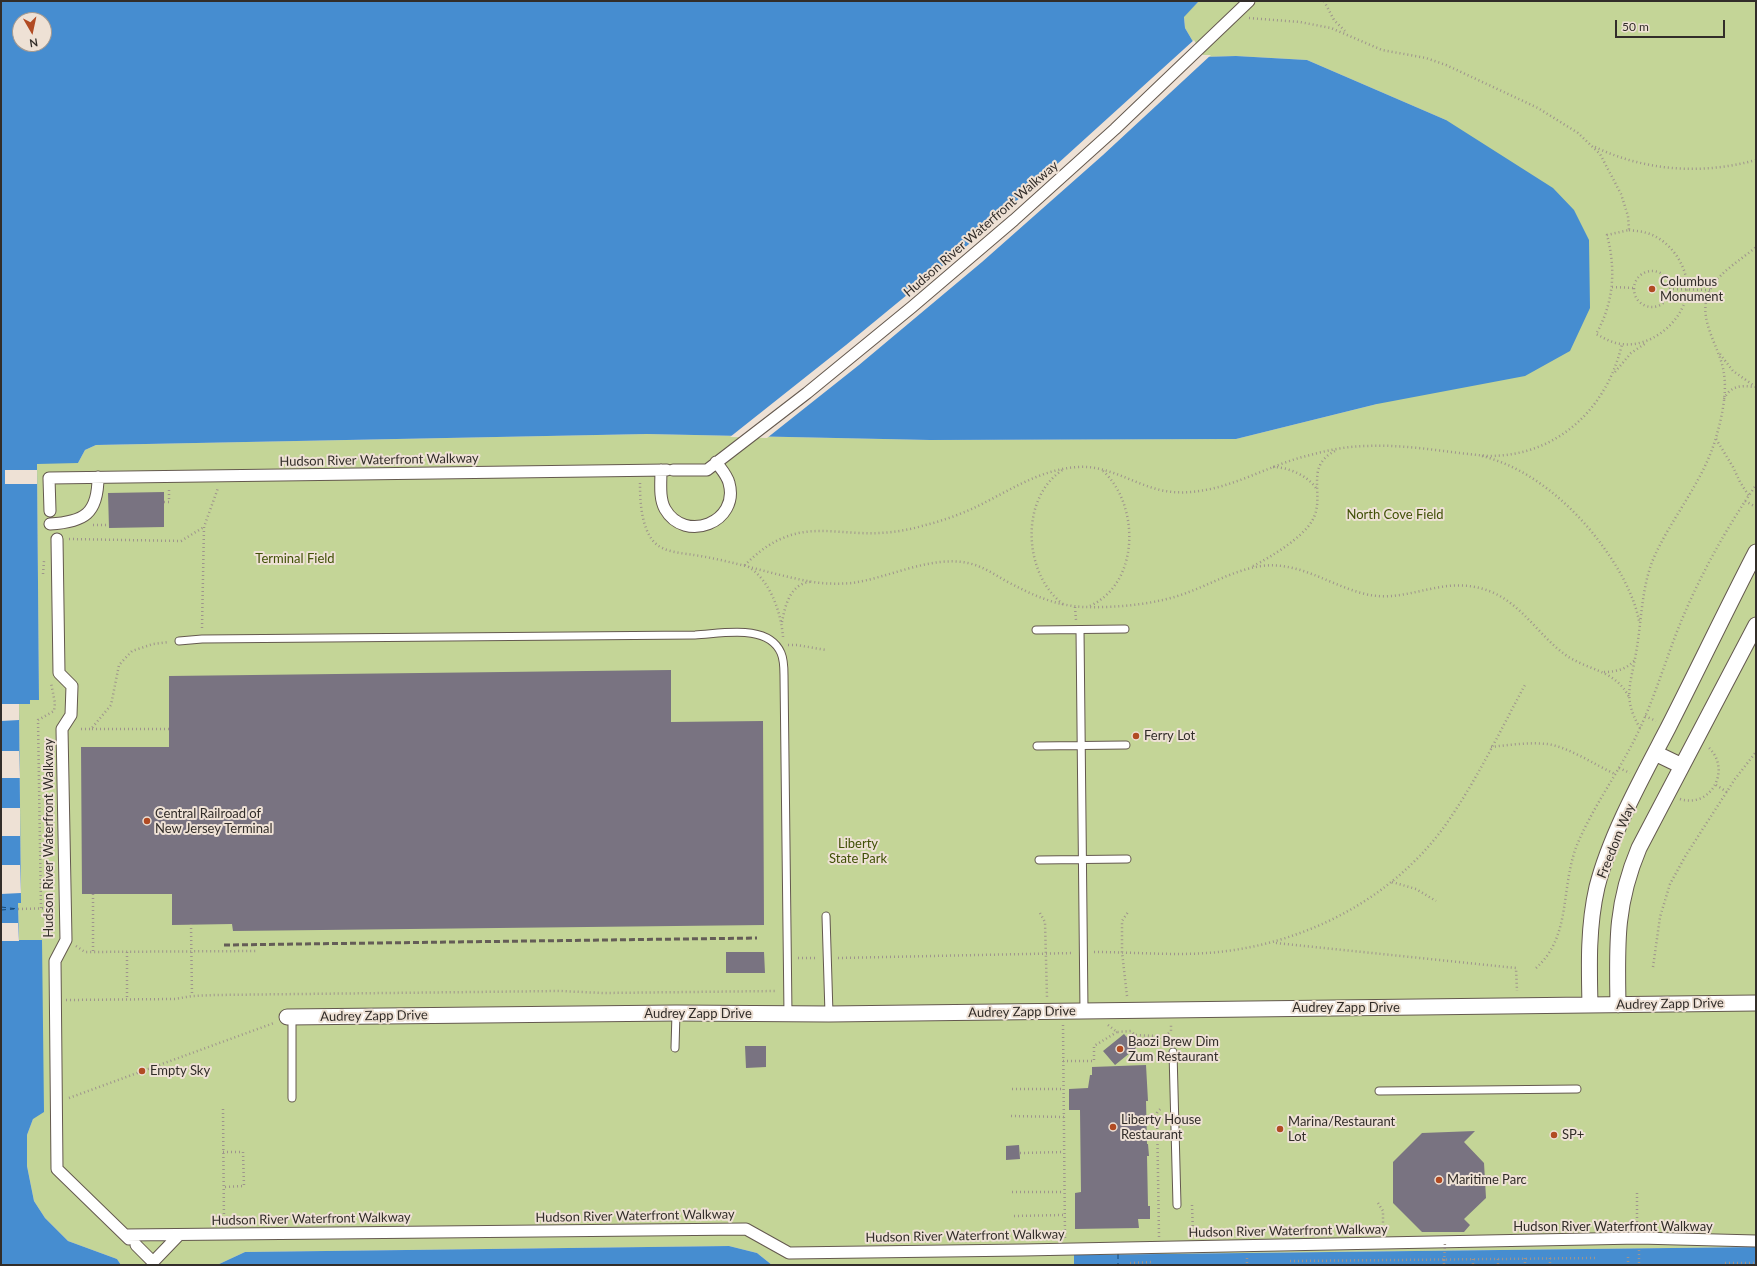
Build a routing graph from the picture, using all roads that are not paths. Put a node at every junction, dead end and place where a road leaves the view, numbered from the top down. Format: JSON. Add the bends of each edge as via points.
{"nodes":[{"id":1,"x":1249,"y":1,"type":"edge"},
{"id":2,"x":716,"y":462,"type":"junction"},
{"id":3,"x":667,"y":470,"type":"junction"},
{"id":4,"x":98,"y":477,"type":"junction"},
{"id":5,"x":51,"y":524,"type":"junction"},
{"id":6,"x":1756,"y":552,"type":"edge"},
{"id":7,"x":1756,"y":625,"type":"edge"},
{"id":8,"x":1125,"y":629,"type":"dead end"},
{"id":9,"x":1036,"y":630,"type":"dead end"},
{"id":10,"x":1080,"y":630,"type":"junction"},
{"id":11,"x":179,"y":641,"type":"road end"},
{"id":12,"x":1126,"y":745,"type":"dead end"},
{"id":13,"x":1037,"y":746,"type":"dead end"},
{"id":14,"x":1081,"y":746,"type":"junction"},
{"id":15,"x":1655,"y":753,"type":"junction"},
{"id":16,"x":1682,"y":766,"type":"junction"},
{"id":17,"x":1127,"y":859,"type":"dead end"},
{"id":18,"x":1039,"y":860,"type":"dead end"},
{"id":19,"x":1083,"y":860,"type":"junction"},
{"id":20,"x":826,"y":916,"type":"dead end"},
{"id":21,"x":1756,"y":1003,"type":"edge"},
{"id":22,"x":1618,"y":1004,"type":"junction"},
{"id":23,"x":1590,"y":1005,"type":"junction"},
{"id":24,"x":1084,"y":1011,"type":"junction"},
{"id":25,"x":676,"y":1014,"type":"junction"},
{"id":26,"x":788,"y":1014,"type":"junction"},
{"id":27,"x":829,"y":1014,"type":"junction"},
{"id":28,"x":290,"y":1017,"type":"joint"},
{"id":29,"x":675,"y":1048,"type":"dead end"},
{"id":30,"x":1173,"y":1052,"type":"road end"},
{"id":31,"x":1577,"y":1089,"type":"dead end"},
{"id":32,"x":1379,"y":1091,"type":"dead end"},
{"id":33,"x":292,"y":1098,"type":"dead end"},
{"id":34,"x":1176,"y":1205,"type":"dead end"},
{"id":35,"x":180,"y":1235,"type":"junction"},
{"id":36,"x":130,"y":1240,"type":"junction"},
{"id":37,"x":1756,"y":1241,"type":"edge"}],
"edges":[{"from":1,"to":2,"type":"street","name":"Hudson River Waterfront Walkway","via":[[1014,220],[807,393]]},
{"from":2,"to":3,"type":"street","name":"Hudson River Waterfront Walkway","via":[[707,470]]},
{"from":2,"to":3,"type":"street","via":[[727,478],[730,500],[722,515],[701,527],[687,526],[670,516],[662,501]]},
{"from":3,"to":4,"type":"street","name":"Hudson River Waterfront Walkway"},
{"from":4,"to":5,"type":"street","via":[[95,500],[86,514],[72,522]]},
{"from":4,"to":5,"type":"street","name":"Hudson River Waterfront Walkway","via":[[49,478]]},
{"from":5,"to":36,"type":"street","name":"Hudson River Waterfront Walkway","via":[[59,673],[72,686],[71,715],[62,728],[66,940],[55,961],[57,1169]]},
{"from":6,"to":15,"type":"street","name":"Freedom Way"},
{"from":7,"to":16,"type":"street","name":"Freedom Way"},
{"from":8,"to":10,"type":"lane"},
{"from":9,"to":10,"type":"lane"},
{"from":10,"to":14,"type":"lane"},
{"from":11,"to":26,"type":"lane","via":[[747,633],[772,640],[783,661]]},
{"from":12,"to":14,"type":"lane"},
{"from":13,"to":14,"type":"lane"},
{"from":14,"to":19,"type":"lane"},
{"from":15,"to":16,"type":"street"},
{"from":15,"to":23,"type":"street","name":"Freedom Way","via":[[1611,845],[1597,888],[1590,938]]},
{"from":16,"to":22,"type":"street","name":"Freedom Way","via":[[1639,848],[1624,892],[1618,925]]},
{"from":17,"to":19,"type":"lane"},
{"from":18,"to":19,"type":"lane"},
{"from":19,"to":24,"type":"lane"},
{"from":20,"to":27,"type":"lane"},
{"from":21,"to":22,"type":"street","name":"Audrey Zapp Drive"},
{"from":22,"to":23,"type":"street","name":"Audrey Zapp Drive"},
{"from":23,"to":24,"type":"street","name":"Audrey Zapp Drive"},
{"from":24,"to":27,"type":"street","name":"Audrey Zapp Drive"},
{"from":25,"to":26,"type":"street","name":"Audrey Zapp Drive"},
{"from":25,"to":28,"type":"street","name":"Audrey Zapp Drive"},
{"from":25,"to":29,"type":"lane"},
{"from":26,"to":27,"type":"street","name":"Audrey Zapp Drive"},
{"from":28,"to":33,"type":"lane"},
{"from":30,"to":34,"type":"lane"},
{"from":31,"to":32,"type":"lane"},
{"from":35,"to":36,"type":"street","name":"Hudson River Waterfront Walkway"},
{"from":35,"to":36,"type":"street","name":"Hudson River Waterfront Walkway","via":[[153,1262]]},
{"from":35,"to":37,"type":"street","name":"Hudson River Waterfront Walkway","via":[[746,1229],[788,1253],[1637,1238]]}]}
